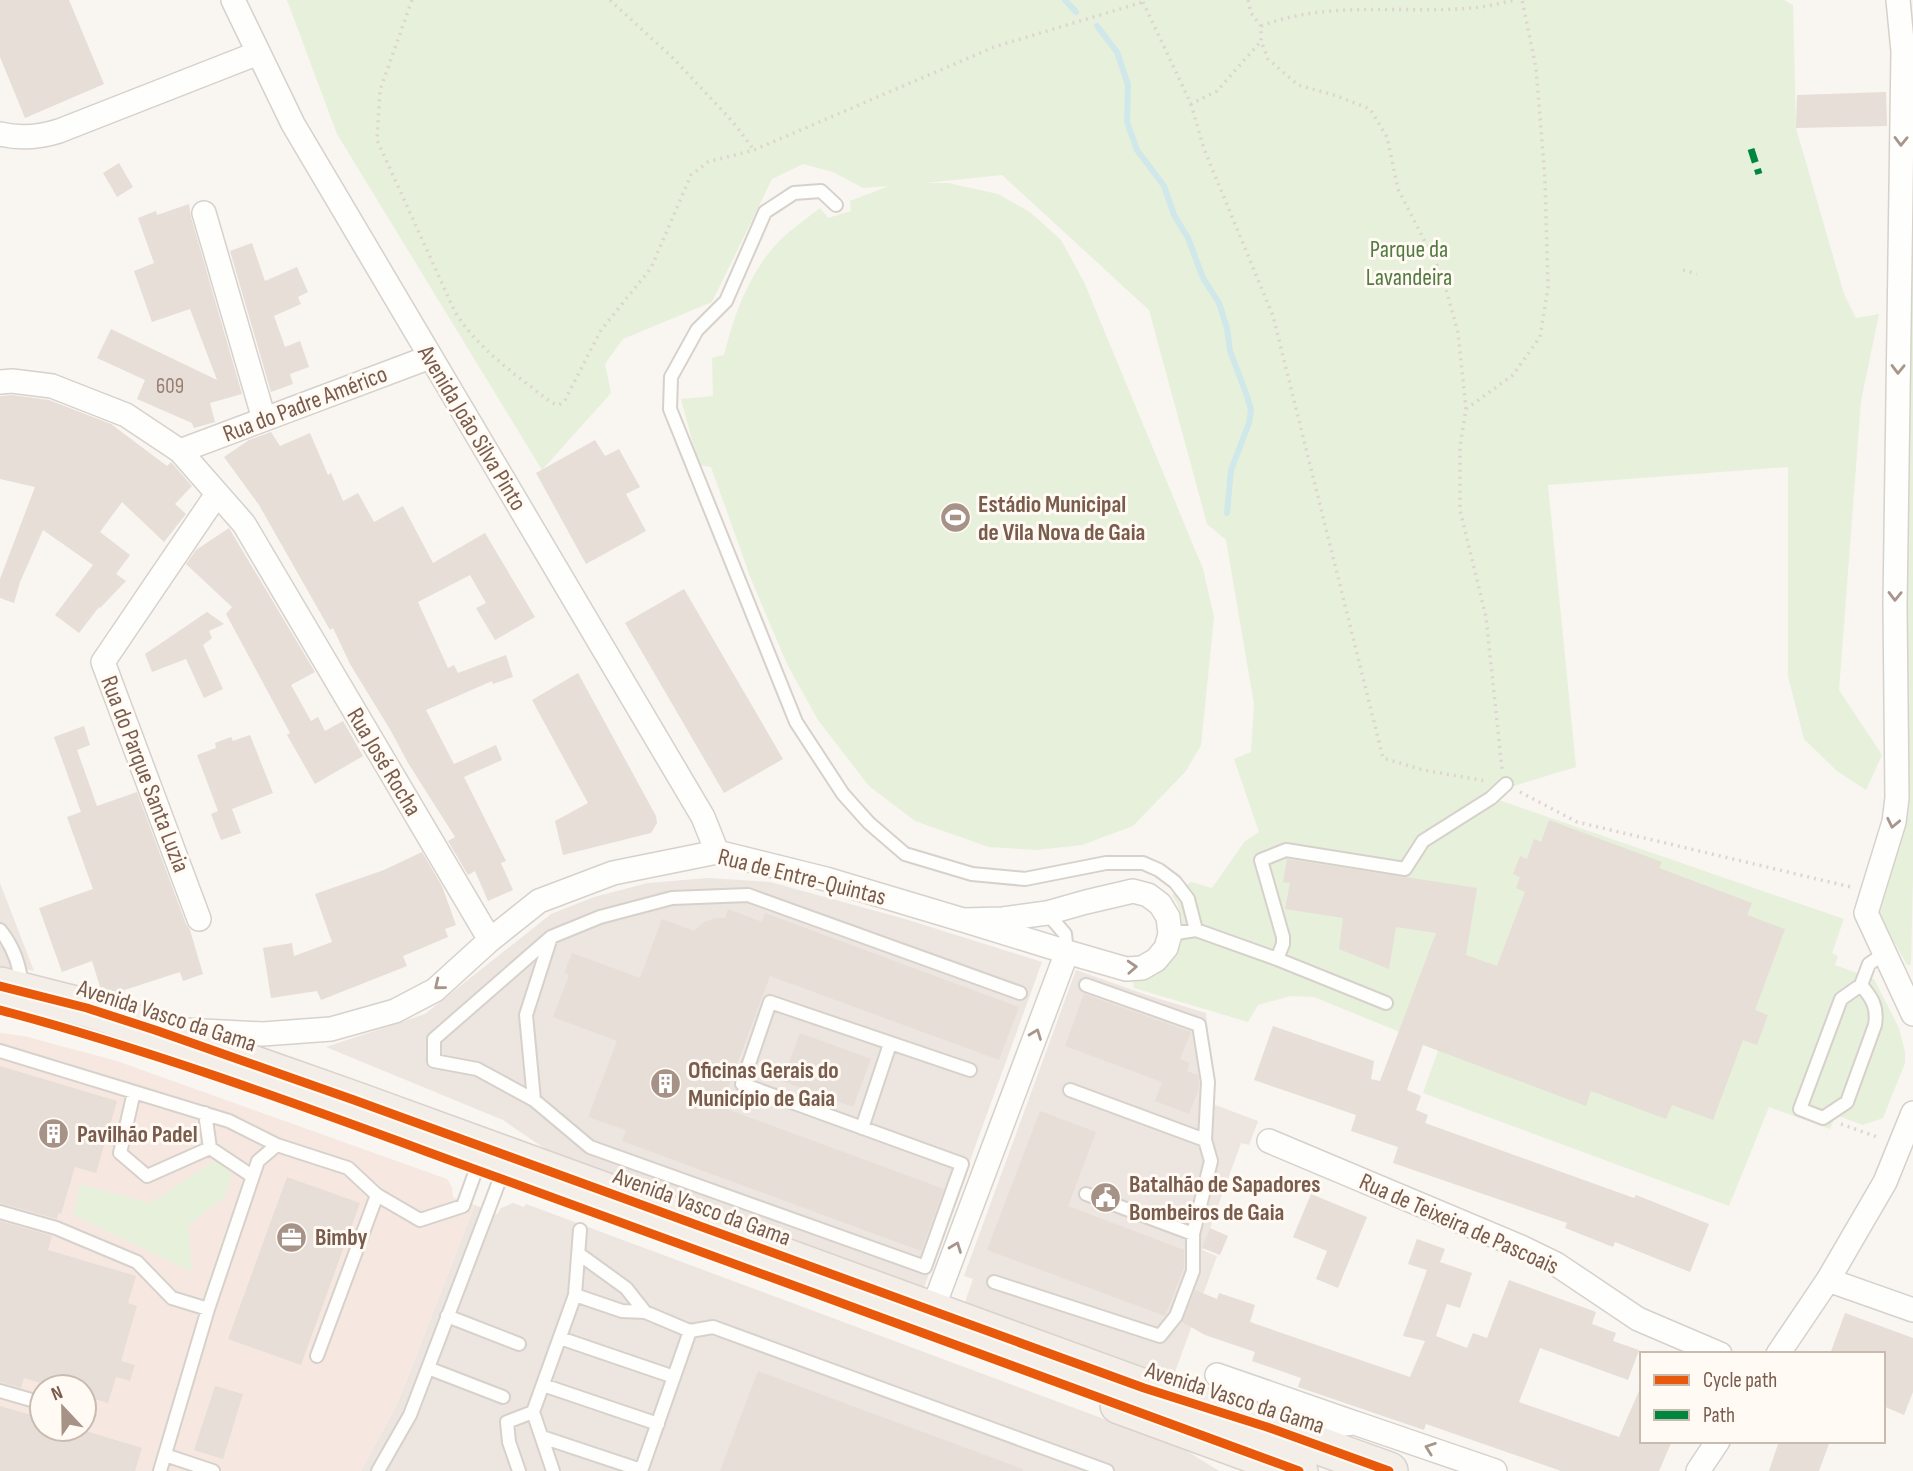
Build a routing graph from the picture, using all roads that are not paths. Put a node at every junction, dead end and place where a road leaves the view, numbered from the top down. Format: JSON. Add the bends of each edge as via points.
{"nodes":[{"id":1,"x":233,"y":0,"type":"edge"},
{"id":2,"x":1898,"y":0,"type":"edge"},
{"id":3,"x":1908,"y":48,"type":"edge"},
{"id":4,"x":258,"y":53,"type":"junction"},
{"id":5,"x":0,"y":134,"type":"edge"},
{"id":6,"x":836,"y":205,"type":"dead end"},
{"id":7,"x":204,"y":213,"type":"dead end"},
{"id":8,"x":430,"y":356,"type":"junction"},
{"id":9,"x":0,"y":382,"type":"edge"},
{"id":10,"x":264,"y":419,"type":"junction"},
{"id":11,"x":180,"y":451,"type":"junction"},
{"id":12,"x":218,"y":494,"type":"junction"},
{"id":13,"x":1506,"y":784,"type":"road end"},
{"id":14,"x":717,"y":852,"type":"junction"},
{"id":15,"x":1047,"y":914,"type":"junction"},
{"id":16,"x":199,"y":919,"type":"dead end"},
{"id":17,"x":962,"y":920,"type":"junction"},
{"id":18,"x":0,"y":930,"type":"edge"},
{"id":19,"x":1196,"y":930,"type":"junction"},
{"id":20,"x":1170,"y":934,"type":"junction"},
{"id":21,"x":551,"y":937,"type":"junction"},
{"id":22,"x":490,"y":940,"type":"junction"},
{"id":23,"x":1066,"y":943,"type":"junction"},
{"id":24,"x":1885,"y":953,"type":"junction"},
{"id":25,"x":1277,"y":959,"type":"junction"},
{"id":26,"x":1086,"y":985,"type":"dead end"},
{"id":27,"x":1861,"y":985,"type":"junction"},
{"id":28,"x":1020,"y":993,"type":"dead end"},
{"id":29,"x":7,"y":995,"type":"edge"},
{"id":30,"x":1386,"y":1003,"type":"dead end"},
{"id":31,"x":1913,"y":1014,"type":"edge"},
{"id":32,"x":155,"y":1030,"type":"junction"},
{"id":33,"x":890,"y":1044,"type":"junction"},
{"id":34,"x":0,"y":1051,"type":"edge"},
{"id":35,"x":970,"y":1070,"type":"dead end"},
{"id":36,"x":1070,"y":1090,"type":"dead end"},
{"id":37,"x":134,"y":1091,"type":"junction"},
{"id":38,"x":534,"y":1100,"type":"junction"},
{"id":39,"x":205,"y":1113,"type":"junction"},
{"id":40,"x":1913,"y":1113,"type":"edge"},
{"id":41,"x":862,"y":1128,"type":"junction"},
{"id":42,"x":1205,"y":1140,"type":"junction"},
{"id":43,"x":1269,"y":1141,"type":"dead end"},
{"id":44,"x":277,"y":1145,"type":"junction"},
{"id":45,"x":210,"y":1149,"type":"junction"},
{"id":46,"x":488,"y":1174,"type":"junction"},
{"id":47,"x":252,"y":1176,"type":"junction"},
{"id":48,"x":1086,"y":1194,"type":"dead end"},
{"id":49,"x":377,"y":1195,"type":"junction"},
{"id":50,"x":0,"y":1212,"type":"edge"},
{"id":51,"x":580,"y":1230,"type":"dead end"},
{"id":52,"x":1193,"y":1234,"type":"junction"},
{"id":53,"x":579,"y":1254,"type":"junction"},
{"id":54,"x":1828,"y":1280,"type":"junction"},
{"id":55,"x":994,"y":1282,"type":"dead end"},
{"id":56,"x":575,"y":1295,"type":"junction"},
{"id":57,"x":208,"y":1309,"type":"junction"},
{"id":58,"x":1913,"y":1310,"type":"edge"},
{"id":59,"x":932,"y":1311,"type":"junction"},
{"id":60,"x":645,"y":1312,"type":"junction"},
{"id":61,"x":447,"y":1316,"type":"junction"},
{"id":62,"x":690,"y":1331,"type":"junction"},
{"id":63,"x":560,"y":1338,"type":"junction"},
{"id":64,"x":519,"y":1344,"type":"dead end"},
{"id":65,"x":1715,"y":1352,"type":"edge"},
{"id":66,"x":1779,"y":1352,"type":"edge"},
{"id":67,"x":317,"y":1356,"type":"dead end"},
{"id":68,"x":428,"y":1368,"type":"junction"},
{"id":69,"x":1055,"y":1368,"type":"junction"},
{"id":70,"x":1217,"y":1375,"type":"dead end"},
{"id":71,"x":674,"y":1377,"type":"junction"},
{"id":72,"x":543,"y":1385,"type":"junction"},
{"id":73,"x":0,"y":1391,"type":"edge"},
{"id":74,"x":503,"y":1397,"type":"dead end"},
{"id":75,"x":28,"y":1399,"type":"edge"},
{"id":76,"x":533,"y":1412,"type":"junction"},
{"id":77,"x":1355,"y":1423,"type":"junction"},
{"id":78,"x":657,"y":1424,"type":"junction"},
{"id":79,"x":542,"y":1437,"type":"junction"},
{"id":80,"x":1717,"y":1443,"type":"edge"},
{"id":81,"x":165,"y":1455,"type":"junction"},
{"id":82,"x":1303,"y":1456,"type":"edge"},
{"id":83,"x":160,"y":1471,"type":"edge"},
{"id":84,"x":214,"y":1471,"type":"edge"},
{"id":85,"x":378,"y":1471,"type":"edge"},
{"id":86,"x":519,"y":1471,"type":"edge"},
{"id":87,"x":553,"y":1471,"type":"edge"},
{"id":88,"x":641,"y":1471,"type":"edge"},
{"id":89,"x":1107,"y":1471,"type":"edge"},
{"id":90,"x":1389,"y":1471,"type":"edge"},
{"id":91,"x":1495,"y":1471,"type":"edge"},
{"id":92,"x":1698,"y":1471,"type":"edge"}],
"edges":[{"from":1,"to":4,"type":"street","name":"Avenida João Silva Pinto"},
{"from":2,"to":3,"type":"street"},
{"from":3,"to":24,"type":"street","one_way":true,"via":[[1895,605],[1897,798],[1866,913]]},
{"from":4,"to":5,"type":"street","via":[[59,131],[43,136]]},
{"from":4,"to":8,"type":"street","name":"Avenida João Silva Pinto","via":[[293,124]]},
{"from":6,"to":19,"type":"lane","via":[[821,191],[794,193],[765,212],[726,301],[697,330],[671,377],[670,408],[796,722],[843,794],[905,854],[972,874],[1025,879],[1107,863],[1143,863],[1175,882],[1188,899]]},
{"from":7,"to":10,"type":"street"},
{"from":8,"to":10,"type":"street","name":"Rua do Padre Américo"},
{"from":8,"to":14,"type":"street","name":"Avenida João Silva Pinto","via":[[696,806]]},
{"from":9,"to":11,"type":"street","name":"Rua José Rocha","via":[[52,386],[126,415]]},
{"from":10,"to":11,"type":"street","name":"Rua do Padre Américo"},
{"from":11,"to":12,"type":"street","name":"Rua José Rocha"},
{"from":12,"to":16,"type":"street","name":"Rua do Parque Santa Luzia","via":[[103,662]]},
{"from":12,"to":22,"type":"street","name":"Rua José Rocha","via":[[244,524]]},
{"from":13,"to":25,"type":"lane","via":[[1423,841],[1405,869],[1286,850],[1261,860],[1283,937]]},
{"from":14,"to":17,"type":"street","name":"Rua de Entre-Quintas","via":[[826,878]]},
{"from":14,"to":22,"type":"street","name":"Rua de Entre-Quintas","via":[[613,873],[551,896]]},
{"from":15,"to":17,"type":"street","name":"Rua de Entre-Quintas"},
{"from":15,"to":20,"type":"street","name":"Rua de Entre-Quintas","via":[[1133,891],[1160,904]]},
{"from":15,"to":23,"type":"lane"},
{"from":17,"to":23,"type":"street","name":"Rua de Entre-Quintas"},
{"from":18,"to":29,"type":"lane","via":[[20,968]]},
{"from":19,"to":20,"type":"lane"},
{"from":19,"to":25,"type":"lane"},
{"from":23,"to":20,"type":"street","name":"Rua de Entre-Quintas","one_way":true,"via":[[1126,969],[1142,968],[1166,948]]},
{"from":21,"to":28,"type":"lane","via":[[600,917],[672,898],[748,895]]},
{"from":21,"to":38,"type":"lane","via":[[526,1015]]},
{"from":21,"to":38,"type":"lane","via":[[434,1039],[434,1061],[477,1069]]},
{"from":22,"to":32,"type":"street","one_way":true,"via":[[436,990],[395,1011],[331,1029],[263,1034]]},
{"from":59,"to":23,"type":"street","one_way":true},
{"from":24,"to":27,"type":"lane","via":[[1869,964]]},
{"from":24,"to":31,"type":"street"},
{"from":25,"to":30,"type":"lane"},
{"from":26,"to":42,"type":"lane","via":[[1199,1025],[1208,1082]]},
{"from":27,"to":27,"type":"lane","via":[[1876,1007],[1875,1025],[1847,1102],[1823,1118],[1800,1109],[1841,999]]},
{"from":29,"to":32,"type":"main road","name":"Avenida Vasco da Gama"},
{"from":29,"to":46,"type":"main road","name":"Avenida Vasco da Gama","via":[[79,1031]]},
{"from":32,"to":59,"type":"main road","name":"Avenida Vasco da Gama"},
{"from":33,"to":35,"type":"lane"},
{"from":33,"to":41,"type":"lane"},
{"from":33,"to":41,"type":"lane","via":[[770,1002],[742,1084]]},
{"from":34,"to":37,"type":"lane"},
{"from":36,"to":42,"type":"lane"},
{"from":37,"to":39,"type":"lane"},
{"from":37,"to":45,"type":"lane","via":[[120,1153],[147,1175]]},
{"from":38,"to":41,"type":"lane","via":[[590,1147],[925,1267],[962,1164]]},
{"from":39,"to":44,"type":"lane"},
{"from":39,"to":45,"type":"lane"},
{"from":40,"to":54,"type":"street","via":[[1885,1182]]},
{"from":42,"to":52,"type":"lane","via":[[1211,1161]]},
{"from":43,"to":65,"type":"street","name":"Rua de Teixeira de Pascoais","via":[[1521,1247],[1556,1264],[1638,1318]]},
{"from":44,"to":47,"type":"lane","via":[[258,1161]]},
{"from":44,"to":49,"type":"lane","via":[[348,1168]]},
{"from":45,"to":47,"type":"lane"},
{"from":46,"to":49,"type":"lane","via":[[463,1206],[421,1220]]},
{"from":46,"to":61,"type":"lane"},
{"from":46,"to":69,"type":"main road","name":"Avenida Vasco da Gama"},
{"from":47,"to":57,"type":"lane"},
{"from":48,"to":52,"type":"lane"},
{"from":49,"to":67,"type":"lane"},
{"from":50,"to":57,"type":"lane","via":[[56,1228],[137,1262],[172,1298]]},
{"from":51,"to":53,"type":"lane"},
{"from":52,"to":55,"type":"lane","via":[[1193,1271],[1177,1316],[1160,1336]]},
{"from":53,"to":56,"type":"lane"},
{"from":53,"to":60,"type":"lane","via":[[626,1289]]},
{"from":54,"to":58,"type":"street"},
{"from":54,"to":66,"type":"street"},
{"from":56,"to":60,"type":"lane","via":[[622,1311]]},
{"from":56,"to":63,"type":"lane"},
{"from":57,"to":81,"type":"lane"},
{"from":59,"to":69,"type":"main road","name":"Avenida Vasco da Gama"},
{"from":60,"to":62,"type":"lane"},
{"from":61,"to":64,"type":"lane"},
{"from":61,"to":68,"type":"lane"},
{"from":62,"to":71,"type":"lane"},
{"from":62,"to":89,"type":"lane","via":[[713,1327]]},
{"from":63,"to":71,"type":"lane"},
{"from":63,"to":72,"type":"lane"},
{"from":68,"to":74,"type":"lane"},
{"from":68,"to":85,"type":"lane","via":[[410,1415]]},
{"from":69,"to":82,"type":"main road","name":"Avenida Vasco da Gama"},
{"from":70,"to":77,"type":"street"},
{"from":71,"to":78,"type":"lane"},
{"from":72,"to":76,"type":"lane"},
{"from":72,"to":78,"type":"lane"},
{"from":73,"to":75,"type":"lane"},
{"from":76,"to":79,"type":"lane"},
{"from":76,"to":86,"type":"lane","via":[[508,1422]]},
{"from":77,"to":82,"type":"street","via":[[1343,1424]]},
{"from":91,"to":77,"type":"street","one_way":true},
{"from":78,"to":88,"type":"lane"},
{"from":79,"to":87,"type":"lane"},
{"from":79,"to":88,"type":"lane"},
{"from":80,"to":92,"type":"street"},
{"from":81,"to":83,"type":"lane"},
{"from":81,"to":84,"type":"lane"},
{"from":82,"to":90,"type":"main road","name":"Avenida Vasco da Gama"}]}
